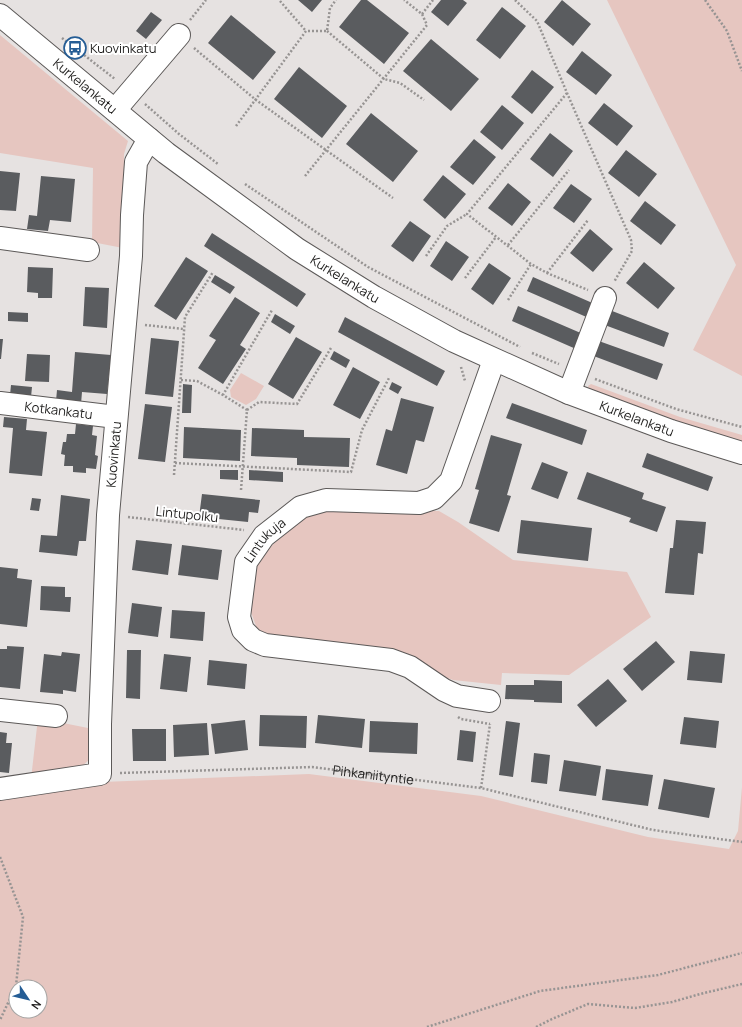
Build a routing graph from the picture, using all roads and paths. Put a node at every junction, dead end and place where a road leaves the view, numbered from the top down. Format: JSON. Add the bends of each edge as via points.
{"nodes":[{"id":1,"x":206,"y":0,"type":"edge"},
{"id":2,"x":336,"y":0,"type":"edge"},
{"id":3,"x":404,"y":0,"type":"edge"},
{"id":4,"x":433,"y":0,"type":"edge"},
{"id":5,"x":515,"y":0,"type":"edge"},
{"id":6,"x":705,"y":0,"type":"edge"},
{"id":7,"x":280,"y":1,"type":"dead end"},
{"id":8,"x":422,"y":14,"type":"junction"},
{"id":9,"x":0,"y":15,"type":"edge"},
{"id":10,"x":306,"y":31,"type":"junction"},
{"id":11,"x":327,"y":31,"type":"junction"},
{"id":12,"x":179,"y":35,"type":"junction"},
{"id":13,"x":60,"y":37,"type":"dead end"},
{"id":14,"x":742,"y":71,"type":"edge"},
{"id":15,"x":384,"y":79,"type":"junction"},
{"id":16,"x":131,"y":91,"type":"junction"},
{"id":17,"x":567,"y":94,"type":"junction"},
{"id":18,"x":256,"y":100,"type":"junction"},
{"id":19,"x":424,"y":100,"type":"dead end"},
{"id":20,"x":114,"y":110,"type":"junction"},
{"id":21,"x":236,"y":126,"type":"dead end"},
{"id":22,"x":149,"y":139,"type":"junction"},
{"id":23,"x":326,"y":150,"type":"junction"},
{"id":24,"x":222,"y":167,"type":"dead end"},
{"id":25,"x":569,"y":170,"type":"dead end"},
{"id":26,"x":305,"y":176,"type":"dead end"},
{"id":27,"x":241,"y":181,"type":"dead end"},
{"id":28,"x":393,"y":198,"type":"dead end"},
{"id":29,"x":467,"y":214,"type":"junction"},
{"id":30,"x":588,"y":220,"type":"dead end"},
{"id":31,"x":496,"y":237,"type":"junction"},
{"id":32,"x":0,"y":238,"type":"edge"},
{"id":33,"x":508,"y":244,"type":"junction"},
{"id":34,"x":88,"y":250,"type":"dead end"},
{"id":35,"x":426,"y":256,"type":"dead end"},
{"id":36,"x":531,"y":264,"type":"junction"},
{"id":37,"x":213,"y":272,"type":"dead end"},
{"id":38,"x":547,"y":273,"type":"junction"},
{"id":39,"x":465,"y":278,"type":"dead end"},
{"id":40,"x":605,"y":298,"type":"junction"},
{"id":41,"x":508,"y":300,"type":"dead end"},
{"id":42,"x":272,"y":310,"type":"dead end"},
{"id":43,"x":141,"y":324,"type":"dead end"},
{"id":44,"x":184,"y":329,"type":"junction"},
{"id":45,"x":331,"y":348,"type":"dead end"},
{"id":46,"x":522,"y":348,"type":"dead end"},
{"id":47,"x":529,"y":351,"type":"dead end"},
{"id":48,"x":494,"y":360,"type":"junction"},
{"id":49,"x":456,"y":364,"type":"dead end"},
{"id":50,"x":577,"y":372,"type":"junction"},
{"id":51,"x":389,"y":378,"type":"dead end"},
{"id":52,"x":181,"y":380,"type":"junction"},
{"id":53,"x":466,"y":384,"type":"dead end"},
{"id":54,"x":569,"y":393,"type":"junction"},
{"id":55,"x":223,"y":395,"type":"junction"},
{"id":56,"x":0,"y":403,"type":"edge"},
{"id":57,"x":247,"y":410,"type":"junction"},
{"id":58,"x":116,"y":417,"type":"junction"},
{"id":59,"x":742,"y":428,"type":"edge"},
{"id":60,"x":742,"y":452,"type":"edge"},
{"id":61,"x":175,"y":463,"type":"junction"},
{"id":62,"x":242,"y":466,"type":"junction"},
{"id":63,"x":174,"y":475,"type":"dead end"},
{"id":64,"x":241,"y":490,"type":"dead end"},
{"id":65,"x":108,"y":515,"type":"junction"},
{"id":66,"x":264,"y":536,"type":"junction"},
{"id":67,"x":489,"y":701,"type":"joint"},
{"id":68,"x":0,"y":710,"type":"edge"},
{"id":69,"x":455,"y":714,"type":"dead end"},
{"id":70,"x":56,"y":716,"type":"dead end"},
{"id":71,"x":490,"y":724,"type":"junction"},
{"id":72,"x":100,"y":774,"type":"junction"},
{"id":73,"x":481,"y":788,"type":"junction"},
{"id":74,"x":0,"y":789,"type":"edge"},
{"id":75,"x":742,"y":842,"type":"edge"},
{"id":76,"x":0,"y":857,"type":"edge"},
{"id":77,"x":742,"y":953,"type":"edge"},
{"id":78,"x":742,"y":984,"type":"edge"},
{"id":79,"x":0,"y":1020,"type":"edge"},
{"id":80,"x":427,"y":1027,"type":"edge"},
{"id":81,"x":536,"y":1027,"type":"edge"}],
"edges":[{"from":1,"to":12,"type":"path"},
{"from":2,"to":11,"type":"path","via":[[330,8]]},
{"from":3,"to":8,"type":"path"},
{"from":4,"to":8,"type":"path"},
{"from":5,"to":17,"type":"path","via":[[538,20]]},
{"from":6,"to":14,"type":"path","via":[[727,31]]},
{"from":7,"to":10,"type":"path"},
{"from":8,"to":15,"type":"path","via":[[427,25]]},
{"from":9,"to":20,"type":"street","name":"Kurkelankatu"},
{"from":10,"to":11,"type":"path"},
{"from":10,"to":18,"type":"path"},
{"from":11,"to":15,"type":"path"},
{"from":12,"to":16,"type":"street"},
{"from":12,"to":18,"type":"path"},
{"from":13,"to":16,"type":"path"},
{"from":15,"to":19,"type":"path","via":[[400,82]]},
{"from":15,"to":23,"type":"path"},
{"from":16,"to":20,"type":"street"},
{"from":16,"to":24,"type":"path","via":[[179,134]]},
{"from":17,"to":29,"type":"path"},
{"from":17,"to":40,"type":"path","via":[[631,240],[632,251]]},
{"from":18,"to":21,"type":"path"},
{"from":18,"to":23,"type":"path"},
{"from":20,"to":22,"type":"street","name":"Kurkelankatu"},
{"from":22,"to":48,"type":"street","name":"Kurkelankatu","via":[[297,249],[374,297]]},
{"from":22,"to":58,"type":"street","name":"Kuovinkatu","via":[[136,162],[131,256]]},
{"from":23,"to":26,"type":"path"},
{"from":23,"to":28,"type":"path"},
{"from":25,"to":33,"type":"path"},
{"from":27,"to":46,"type":"path","via":[[368,267]]},
{"from":29,"to":31,"type":"path"},
{"from":29,"to":35,"type":"path","via":[[447,226]]},
{"from":30,"to":38,"type":"path"},
{"from":31,"to":33,"type":"path"},
{"from":31,"to":39,"type":"path"},
{"from":32,"to":34,"type":"street"},
{"from":33,"to":36,"type":"path"},
{"from":36,"to":38,"type":"path"},
{"from":36,"to":41,"type":"path"},
{"from":37,"to":44,"type":"path","via":[[185,317]]},
{"from":38,"to":40,"type":"path"},
{"from":40,"to":50,"type":"street"},
{"from":42,"to":55,"type":"path"},
{"from":43,"to":44,"type":"path"},
{"from":44,"to":52,"type":"path"},
{"from":45,"to":57,"type":"path","via":[[297,404],[259,402]]},
{"from":47,"to":50,"type":"path"},
{"from":48,"to":54,"type":"street","name":"Kurkelankatu"},
{"from":48,"to":66,"type":"street","name":"Lintukuja","via":[[451,481],[434,498],[419,503],[326,500],[301,508]]},
{"from":49,"to":53,"type":"path","via":[[462,368]]},
{"from":50,"to":54,"type":"street"},
{"from":50,"to":59,"type":"path","via":[[676,409]]},
{"from":51,"to":62,"type":"path","via":[[362,430],[351,472]]},
{"from":52,"to":55,"type":"path","via":[[198,381]]},
{"from":52,"to":61,"type":"path"},
{"from":54,"to":60,"type":"street","name":"Kurkelankatu","via":[[671,431]]},
{"from":55,"to":57,"type":"path"},
{"from":56,"to":58,"type":"street","name":"Kotkankatu"},
{"from":57,"to":62,"type":"path"},
{"from":58,"to":65,"type":"street","name":"Kuovinkatu"},
{"from":61,"to":62,"type":"path"},
{"from":61,"to":63,"type":"path"},
{"from":62,"to":64,"type":"path"},
{"from":65,"to":66,"type":"path","name":"Lintupolku","via":[[252,531]]},
{"from":65,"to":72,"type":"street","name":"Kuovinkatu"},
{"from":66,"to":67,"type":"street","name":"Lintukuja","via":[[246,562],[239,617],[243,630],[253,640],[265,645],[391,660],[410,667],[457,696]]},
{"from":67,"to":71,"type":"path"},
{"from":68,"to":70,"type":"street"},
{"from":69,"to":71,"type":"path","via":[[461,719]]},
{"from":71,"to":73,"type":"path"},
{"from":72,"to":73,"type":"path","name":"Pihkaniityntie","via":[[312,767]]},
{"from":72,"to":74,"type":"street"},
{"from":73,"to":75,"type":"path","name":"Pihkaniityntie","via":[[653,830]]},
{"from":76,"to":79,"type":"path","via":[[23,917],[16,986]]},
{"from":77,"to":80,"type":"path","via":[[658,975],[540,992]]},
{"from":78,"to":81,"type":"path","via":[[672,1002],[635,1008],[588,1004]]}]}
